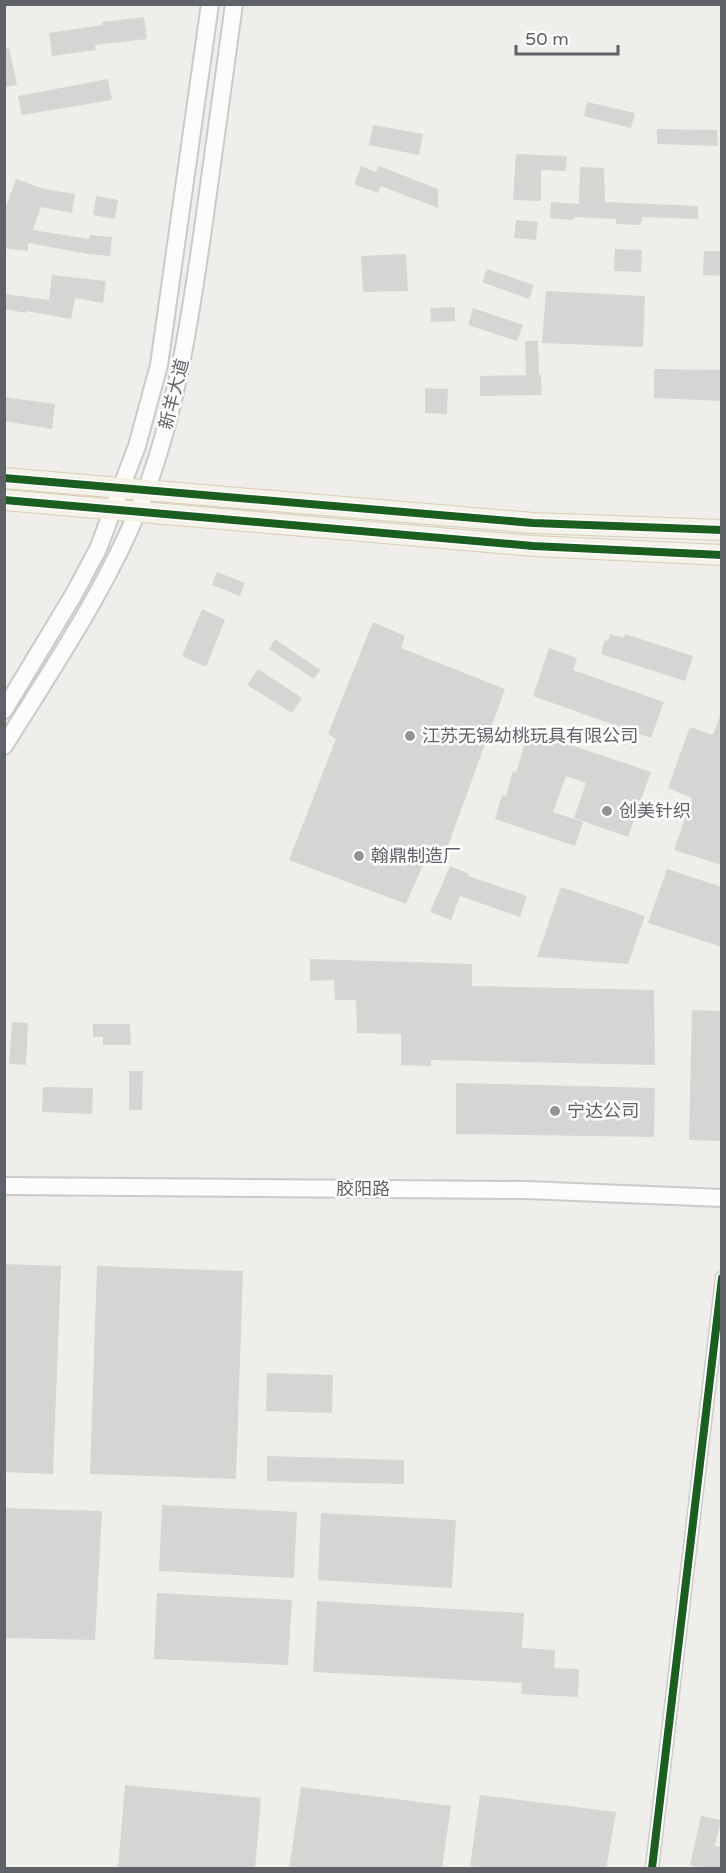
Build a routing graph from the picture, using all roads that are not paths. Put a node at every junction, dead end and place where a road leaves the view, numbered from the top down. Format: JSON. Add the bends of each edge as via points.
{"nodes":[{"id":1,"x":210,"y":4,"type":"edge"},
{"id":2,"x":234,"y":4,"type":"edge"},
{"id":3,"x":4,"y":478,"type":"edge"},
{"id":4,"x":121,"y":489,"type":"junction"},
{"id":5,"x":146,"y":491,"type":"junction"},
{"id":6,"x":4,"y":500,"type":"edge"},
{"id":7,"x":114,"y":509,"type":"junction"},
{"id":8,"x":138,"y":512,"type":"junction"},
{"id":9,"x":722,"y":530,"type":"edge"},
{"id":10,"x":722,"y":555,"type":"edge"},
{"id":11,"x":4,"y":710,"type":"edge"},
{"id":12,"x":4,"y":746,"type":"edge"},
{"id":13,"x":4,"y":1186,"type":"edge"},
{"id":14,"x":722,"y":1197,"type":"edge"},
{"id":15,"x":722,"y":1278,"type":"edge"},
{"id":16,"x":652,"y":1869,"type":"edge"}],
"edges":[{"from":1,"to":4,"type":"main road","name":"新羊大道","via":[[159,365]]},
{"from":2,"to":5,"type":"main road","name":"新羊大道","via":[[190,318],[177,387]]},
{"from":3,"to":4,"type":"main road"},
{"from":4,"to":5,"type":"main road"},
{"from":4,"to":7,"type":"main road","name":"新羊大道"},
{"from":5,"to":8,"type":"main road","name":"新羊大道"},
{"from":5,"to":9,"type":"main road","via":[[533,523]]},
{"from":6,"to":7,"type":"main road"},
{"from":7,"to":8,"type":"main road"},
{"from":7,"to":11,"type":"main road","name":"新羊大道","via":[[74,594]]},
{"from":8,"to":10,"type":"main road","via":[[533,546]]},
{"from":8,"to":12,"type":"main road","name":"新羊大道","via":[[93,603]]},
{"from":13,"to":14,"type":"main road","name":"胶阳路","via":[[526,1190]]},
{"from":15,"to":16,"type":"street"}]}
